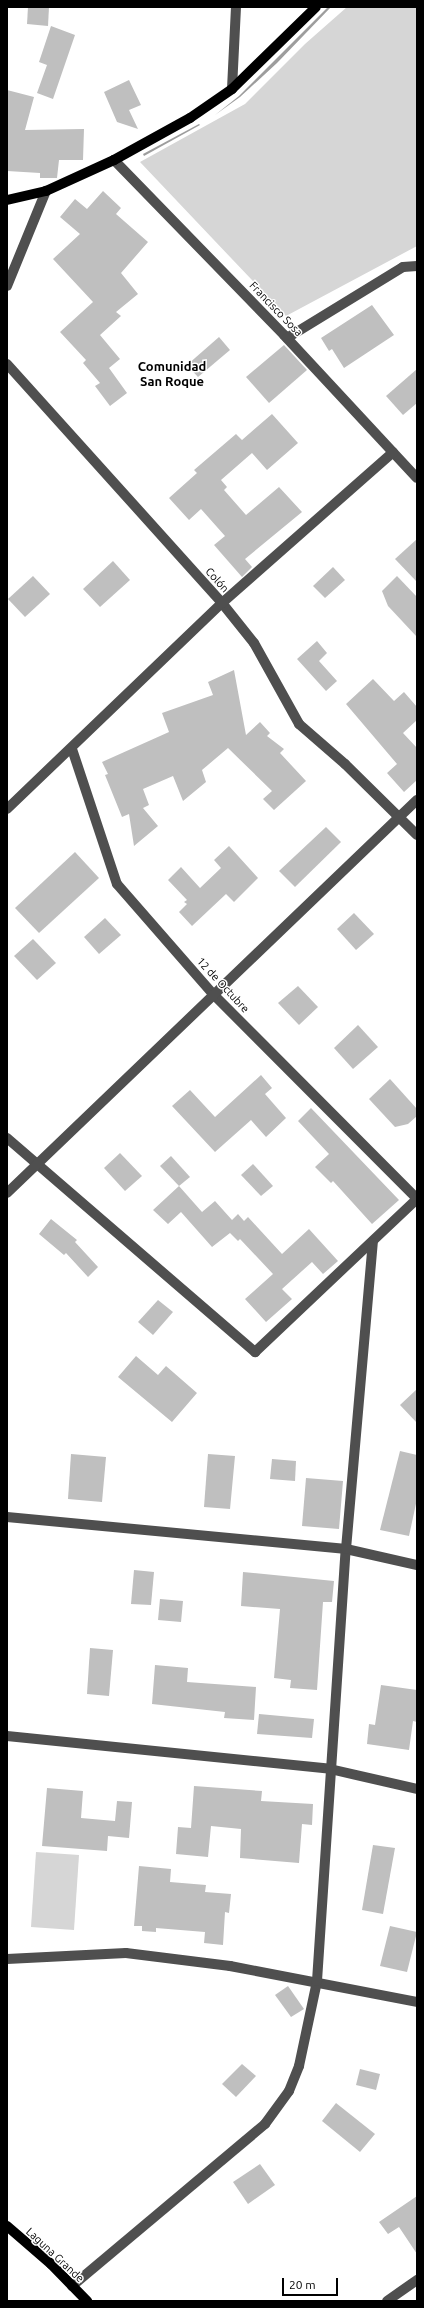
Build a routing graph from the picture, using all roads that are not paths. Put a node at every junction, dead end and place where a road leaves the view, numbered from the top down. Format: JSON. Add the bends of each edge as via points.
{"nodes":[{"id":1,"x":236,"y":7,"type":"edge"},
{"id":2,"x":316,"y":7,"type":"edge"},
{"id":3,"x":232,"y":89,"type":"junction"},
{"id":4,"x":114,"y":160,"type":"junction"},
{"id":5,"x":46,"y":191,"type":"junction"},
{"id":6,"x":7,"y":200,"type":"edge"},
{"id":7,"x":417,"y":266,"type":"edge"},
{"id":8,"x":7,"y":286,"type":"edge"},
{"id":9,"x":287,"y":338,"type":"junction"},
{"id":10,"x":7,"y":364,"type":"edge"},
{"id":11,"x":392,"y":452,"type":"junction"},
{"id":12,"x":417,"y":478,"type":"edge"},
{"id":13,"x":222,"y":603,"type":"junction"},
{"id":14,"x":72,"y":749,"type":"junction"},
{"id":15,"x":417,"y":800,"type":"edge"},
{"id":16,"x":7,"y":809,"type":"edge"},
{"id":17,"x":399,"y":816,"type":"junction"},
{"id":18,"x":417,"y":835,"type":"edge"},
{"id":19,"x":214,"y":995,"type":"junction"},
{"id":20,"x":7,"y":1138,"type":"edge"},
{"id":21,"x":37,"y":1164,"type":"junction"},
{"id":22,"x":7,"y":1193,"type":"edge"},
{"id":23,"x":417,"y":1199,"type":"edge"},
{"id":24,"x":373,"y":1243,"type":"junction"},
{"id":25,"x":7,"y":1517,"type":"edge"},
{"id":26,"x":346,"y":1549,"type":"junction"},
{"id":27,"x":417,"y":1565,"type":"edge"},
{"id":28,"x":7,"y":1736,"type":"edge"},
{"id":29,"x":330,"y":1769,"type":"junction"},
{"id":30,"x":417,"y":1789,"type":"edge"},
{"id":31,"x":7,"y":1959,"type":"edge"},
{"id":32,"x":317,"y":1981,"type":"junction"},
{"id":33,"x":417,"y":2002,"type":"edge"},
{"id":34,"x":7,"y":2226,"type":"edge"},
{"id":35,"x":417,"y":2280,"type":"edge"},
{"id":36,"x":72,"y":2286,"type":"junction"},
{"id":37,"x":87,"y":2301,"type":"edge"},
{"id":38,"x":387,"y":2301,"type":"edge"}],
"edges":[{"from":1,"to":3,"type":"street"},
{"from":2,"to":3,"type":"main road"},
{"from":3,"to":4,"type":"main road","via":[[190,118]]},
{"from":4,"to":5,"type":"main road"},
{"from":4,"to":9,"type":"street","name":"Francisco Sosa"},
{"from":5,"to":6,"type":"main road"},
{"from":5,"to":8,"type":"street"},
{"from":7,"to":9,"type":"street","via":[[403,267]]},
{"from":9,"to":11,"type":"street","name":"Francisco Sosa"},
{"from":10,"to":13,"type":"street","name":"Colón"},
{"from":11,"to":12,"type":"street","name":"Francisco Sosa"},
{"from":11,"to":13,"type":"street"},
{"from":13,"to":14,"type":"street"},
{"from":13,"to":17,"type":"street","name":"Colón","via":[[254,643],[299,724]]},
{"from":14,"to":16,"type":"street"},
{"from":14,"to":19,"type":"street","name":"12 de Octubre","via":[[116,884]]},
{"from":15,"to":17,"type":"street"},
{"from":17,"to":18,"type":"street","name":"Colón"},
{"from":17,"to":19,"type":"street"},
{"from":19,"to":21,"type":"street"},
{"from":19,"to":23,"type":"street","name":"12 de Octubre"},
{"from":20,"to":21,"type":"street"},
{"from":21,"to":22,"type":"street"},
{"from":21,"to":24,"type":"street","via":[[255,1352]]},
{"from":23,"to":24,"type":"street"},
{"from":24,"to":26,"type":"street"},
{"from":25,"to":26,"type":"street"},
{"from":26,"to":27,"type":"street"},
{"from":26,"to":29,"type":"street"},
{"from":28,"to":29,"type":"street"},
{"from":29,"to":30,"type":"street"},
{"from":29,"to":32,"type":"street"},
{"from":31,"to":32,"type":"street","via":[[126,1953],[230,1966]]},
{"from":32,"to":33,"type":"street"},
{"from":32,"to":36,"type":"street","via":[[299,2066],[289,2091],[264,2124]]},
{"from":34,"to":36,"type":"main road","name":"Laguna Grande"},
{"from":35,"to":38,"type":"street"},
{"from":36,"to":37,"type":"main road","name":"Laguna Grande"}]}
